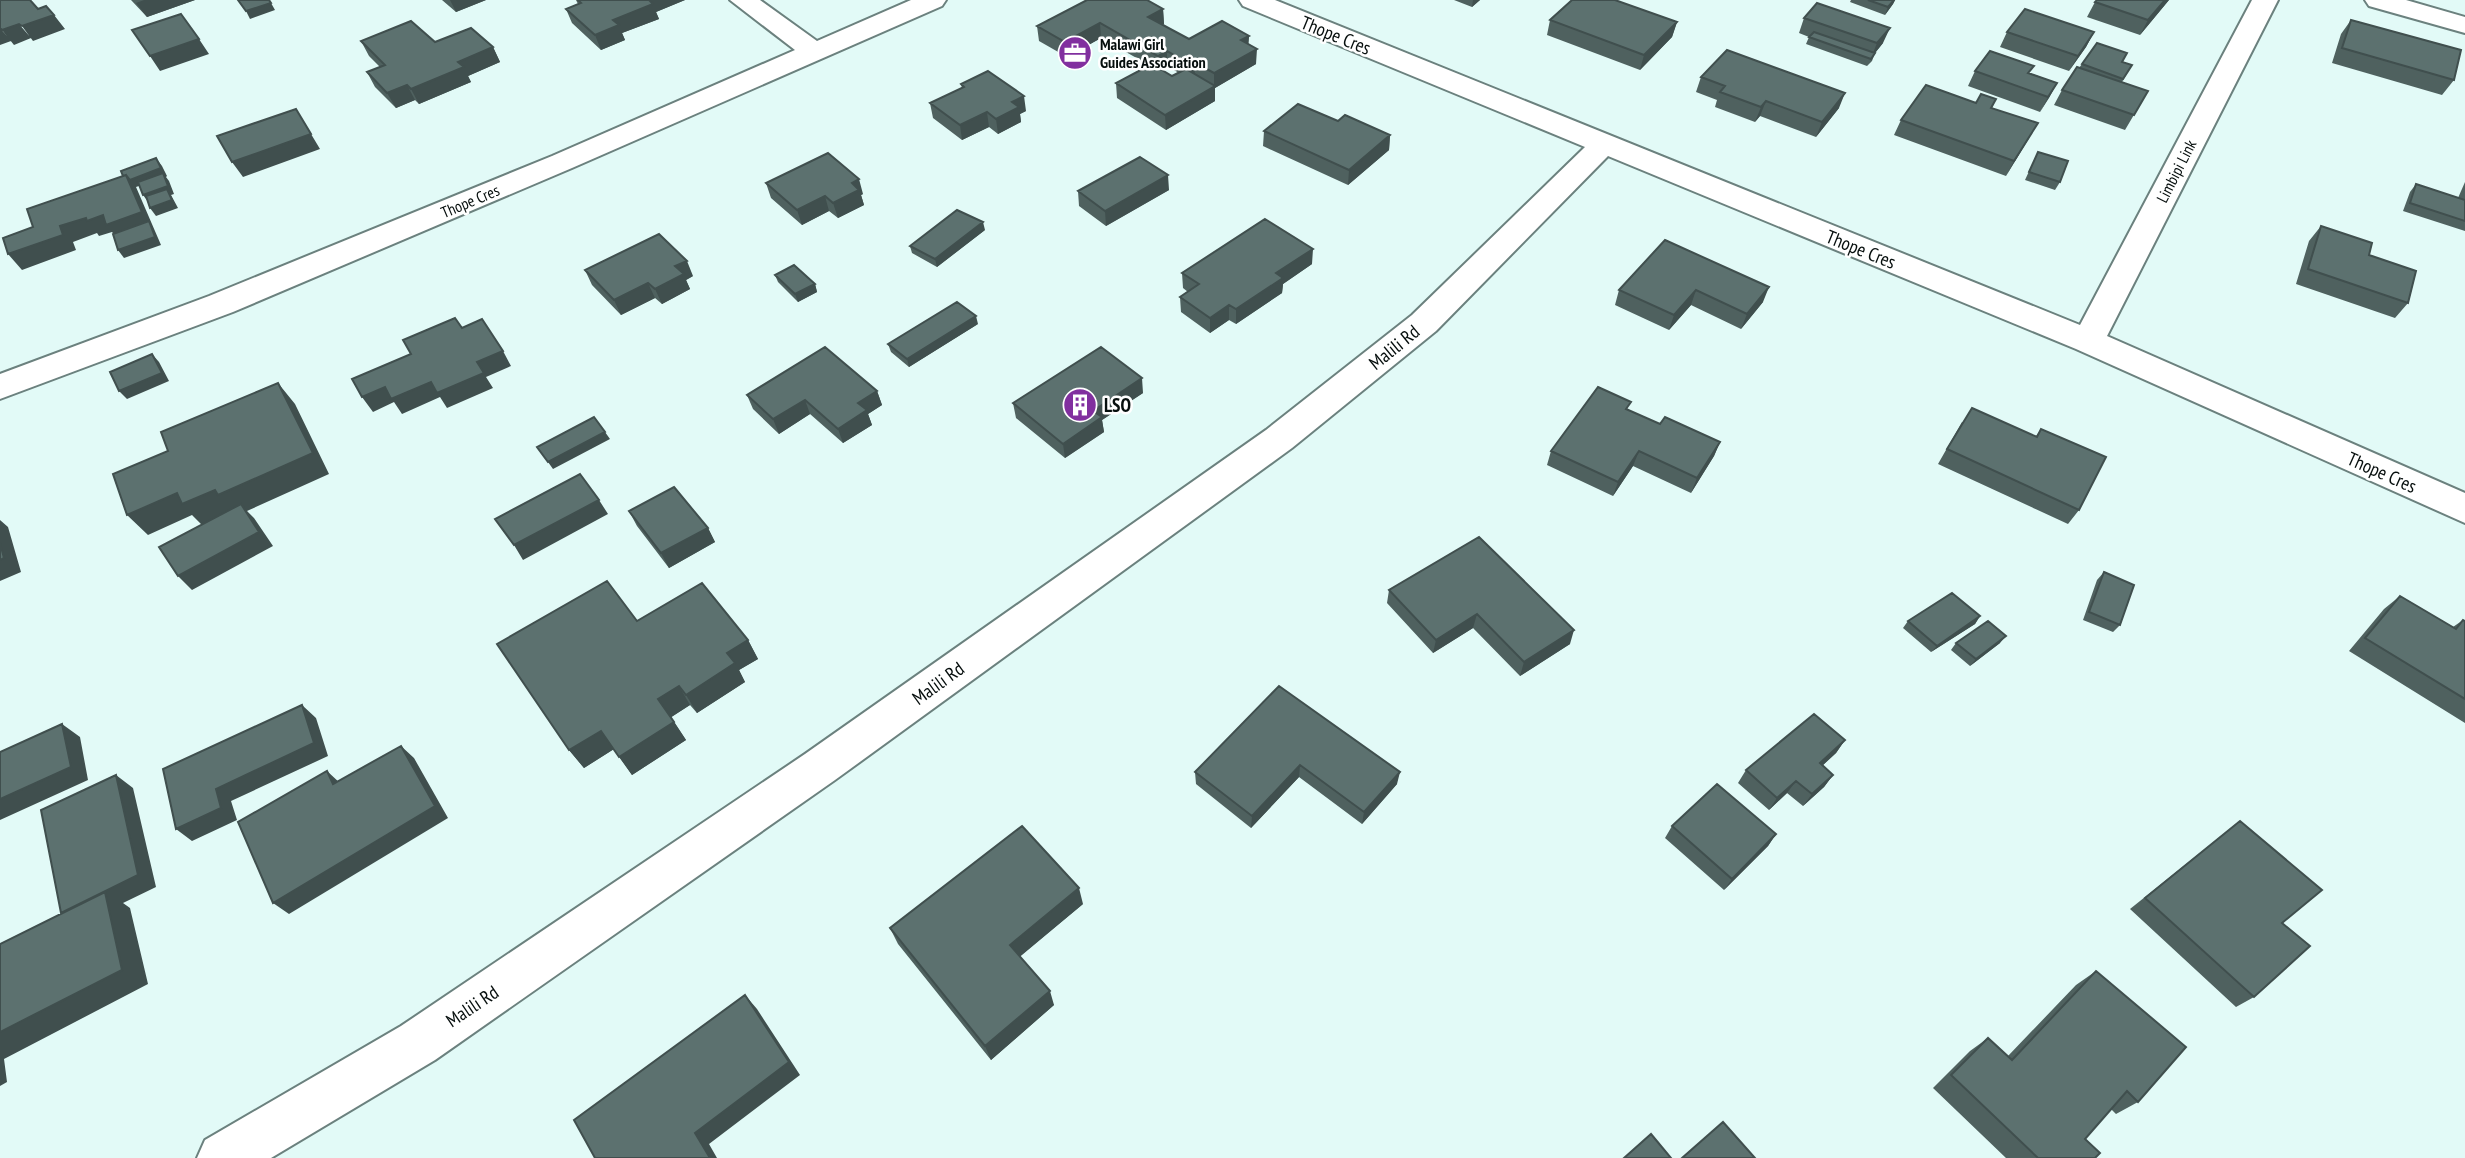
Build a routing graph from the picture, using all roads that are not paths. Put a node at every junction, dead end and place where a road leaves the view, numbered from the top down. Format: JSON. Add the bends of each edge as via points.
{"nodes":[{"id":1,"x":743,"y":0,"type":"edge"},
{"id":2,"x":933,"y":0,"type":"edge"},
{"id":3,"x":1252,"y":0,"type":"edge"},
{"id":4,"x":2265,"y":0,"type":"edge"},
{"id":5,"x":2378,"y":0,"type":"edge"},
{"id":6,"x":2465,"y":26,"type":"edge"},
{"id":7,"x":815,"y":52,"type":"junction"},
{"id":8,"x":1604,"y":144,"type":"junction"},
{"id":9,"x":2088,"y":341,"type":"junction"},
{"id":10,"x":0,"y":387,"type":"edge"},
{"id":11,"x":2465,"y":509,"type":"edge"},
{"id":12,"x":223,"y":1158,"type":"edge"}],
"edges":[{"from":1,"to":7,"type":"street"},
{"from":2,"to":7,"type":"street","name":"Thope Cres"},
{"from":3,"to":8,"type":"street","name":"Thope Cres"},
{"from":4,"to":9,"type":"street","name":"Limbipi Link"},
{"from":5,"to":6,"type":"street"},
{"from":7,"to":10,"type":"street","name":"Thope Cres","via":[[221,304]]},
{"from":8,"to":9,"type":"street","name":"Thope Cres"},
{"from":8,"to":12,"type":"street","name":"Malili Rd","via":[[1424,323],[1279,439],[820,767],[418,1043]]},
{"from":9,"to":11,"type":"street","name":"Thope Cres"}]}
